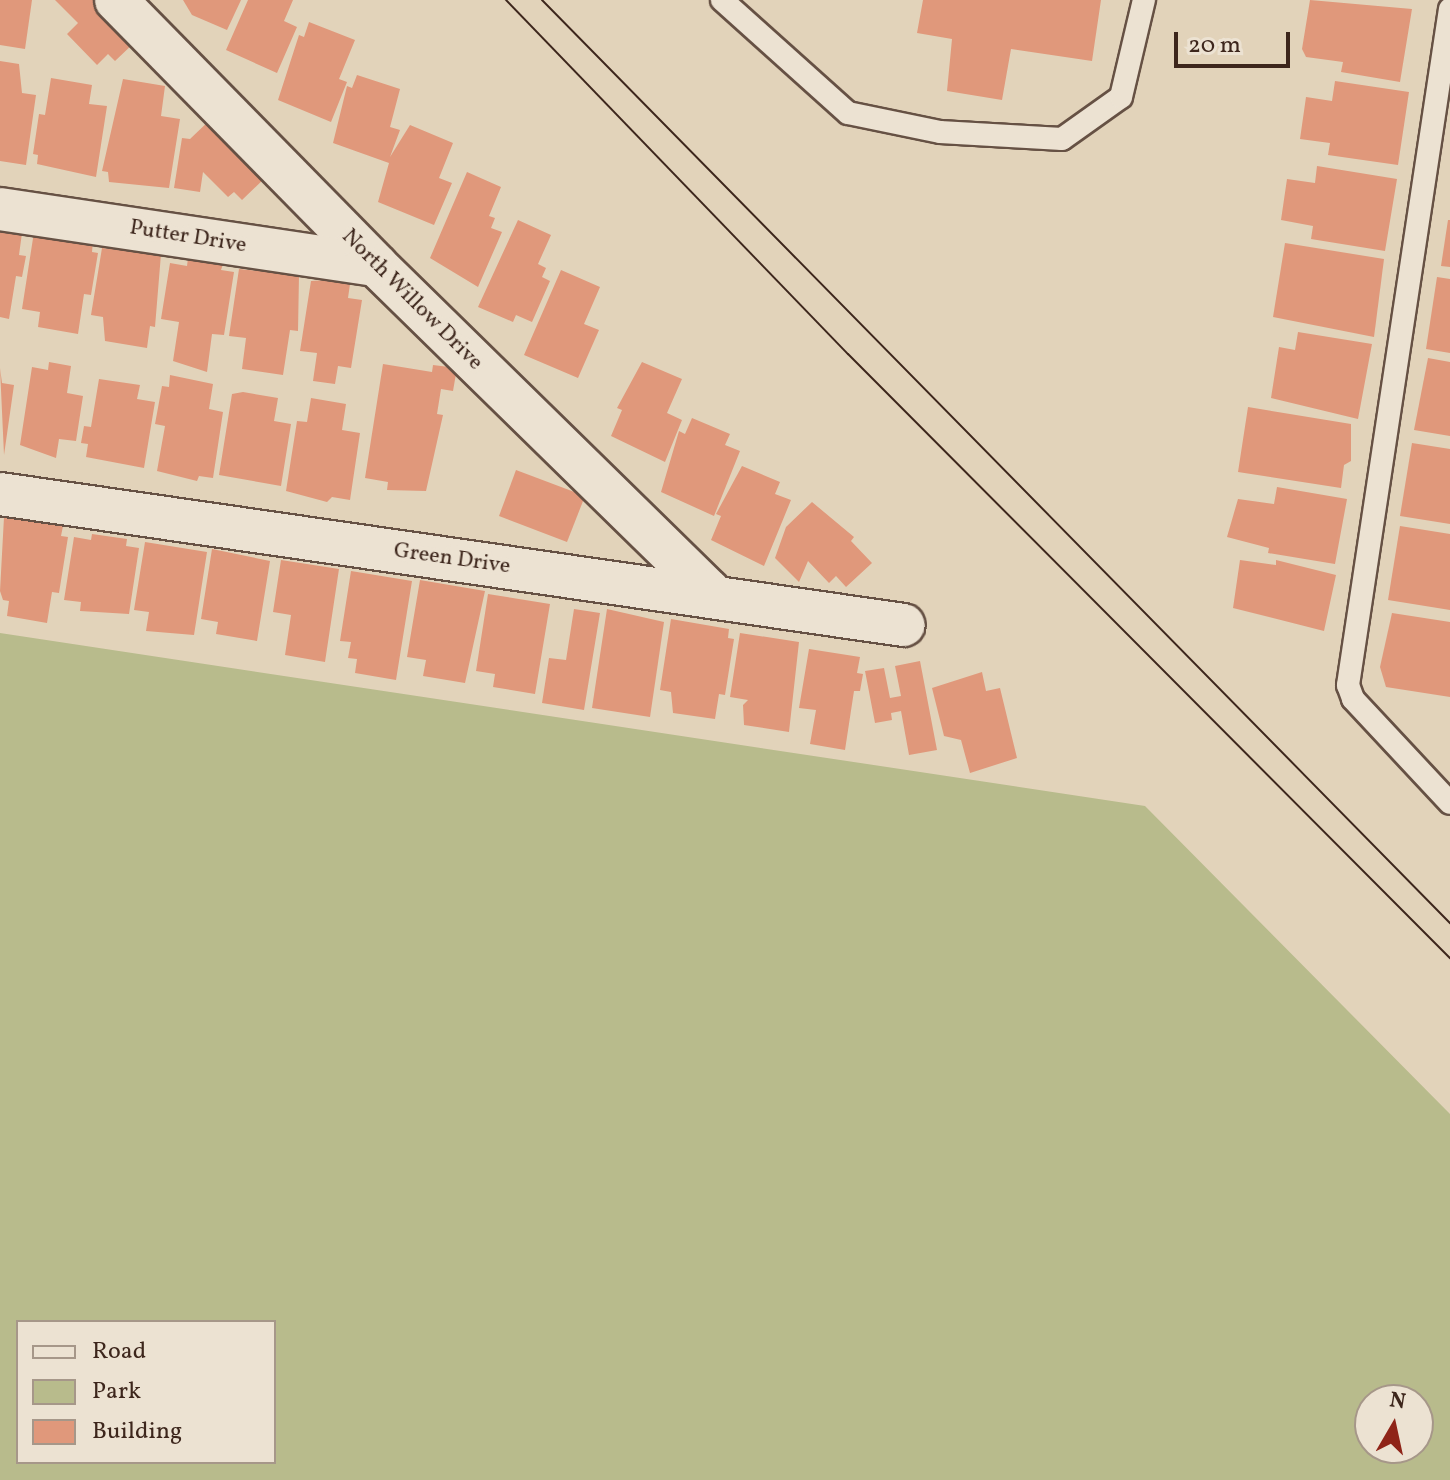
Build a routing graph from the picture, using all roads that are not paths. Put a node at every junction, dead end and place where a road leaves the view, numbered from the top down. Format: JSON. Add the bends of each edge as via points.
{"nodes":[{"id":1,"x":116,"y":0,"type":"edge"},
{"id":2,"x":722,"y":0,"type":"edge"},
{"id":3,"x":1144,"y":0,"type":"edge"},
{"id":4,"x":1450,"y":9,"type":"edge"},
{"id":5,"x":0,"y":209,"type":"edge"},
{"id":6,"x":376,"y":265,"type":"junction"},
{"id":7,"x":0,"y":494,"type":"edge"},
{"id":8,"x":709,"y":596,"type":"junction"},
{"id":9,"x":904,"y":625,"type":"dead end"},
{"id":10,"x":1450,"y":803,"type":"edge"}],
"edges":[{"from":1,"to":6,"type":"street","name":"North Willow Drive"},
{"from":2,"to":3,"type":"lane","via":[[848,113],[940,132],[1062,139],[1121,97]]},
{"from":4,"to":10,"type":"lane","via":[[1348,685],[1353,699]]},
{"from":5,"to":6,"type":"street","name":"Putter Drive"},
{"from":6,"to":8,"type":"street","name":"North Willow Drive"},
{"from":7,"to":8,"type":"street","name":"Green Drive"},
{"from":8,"to":9,"type":"street","name":"Green Drive"}]}
